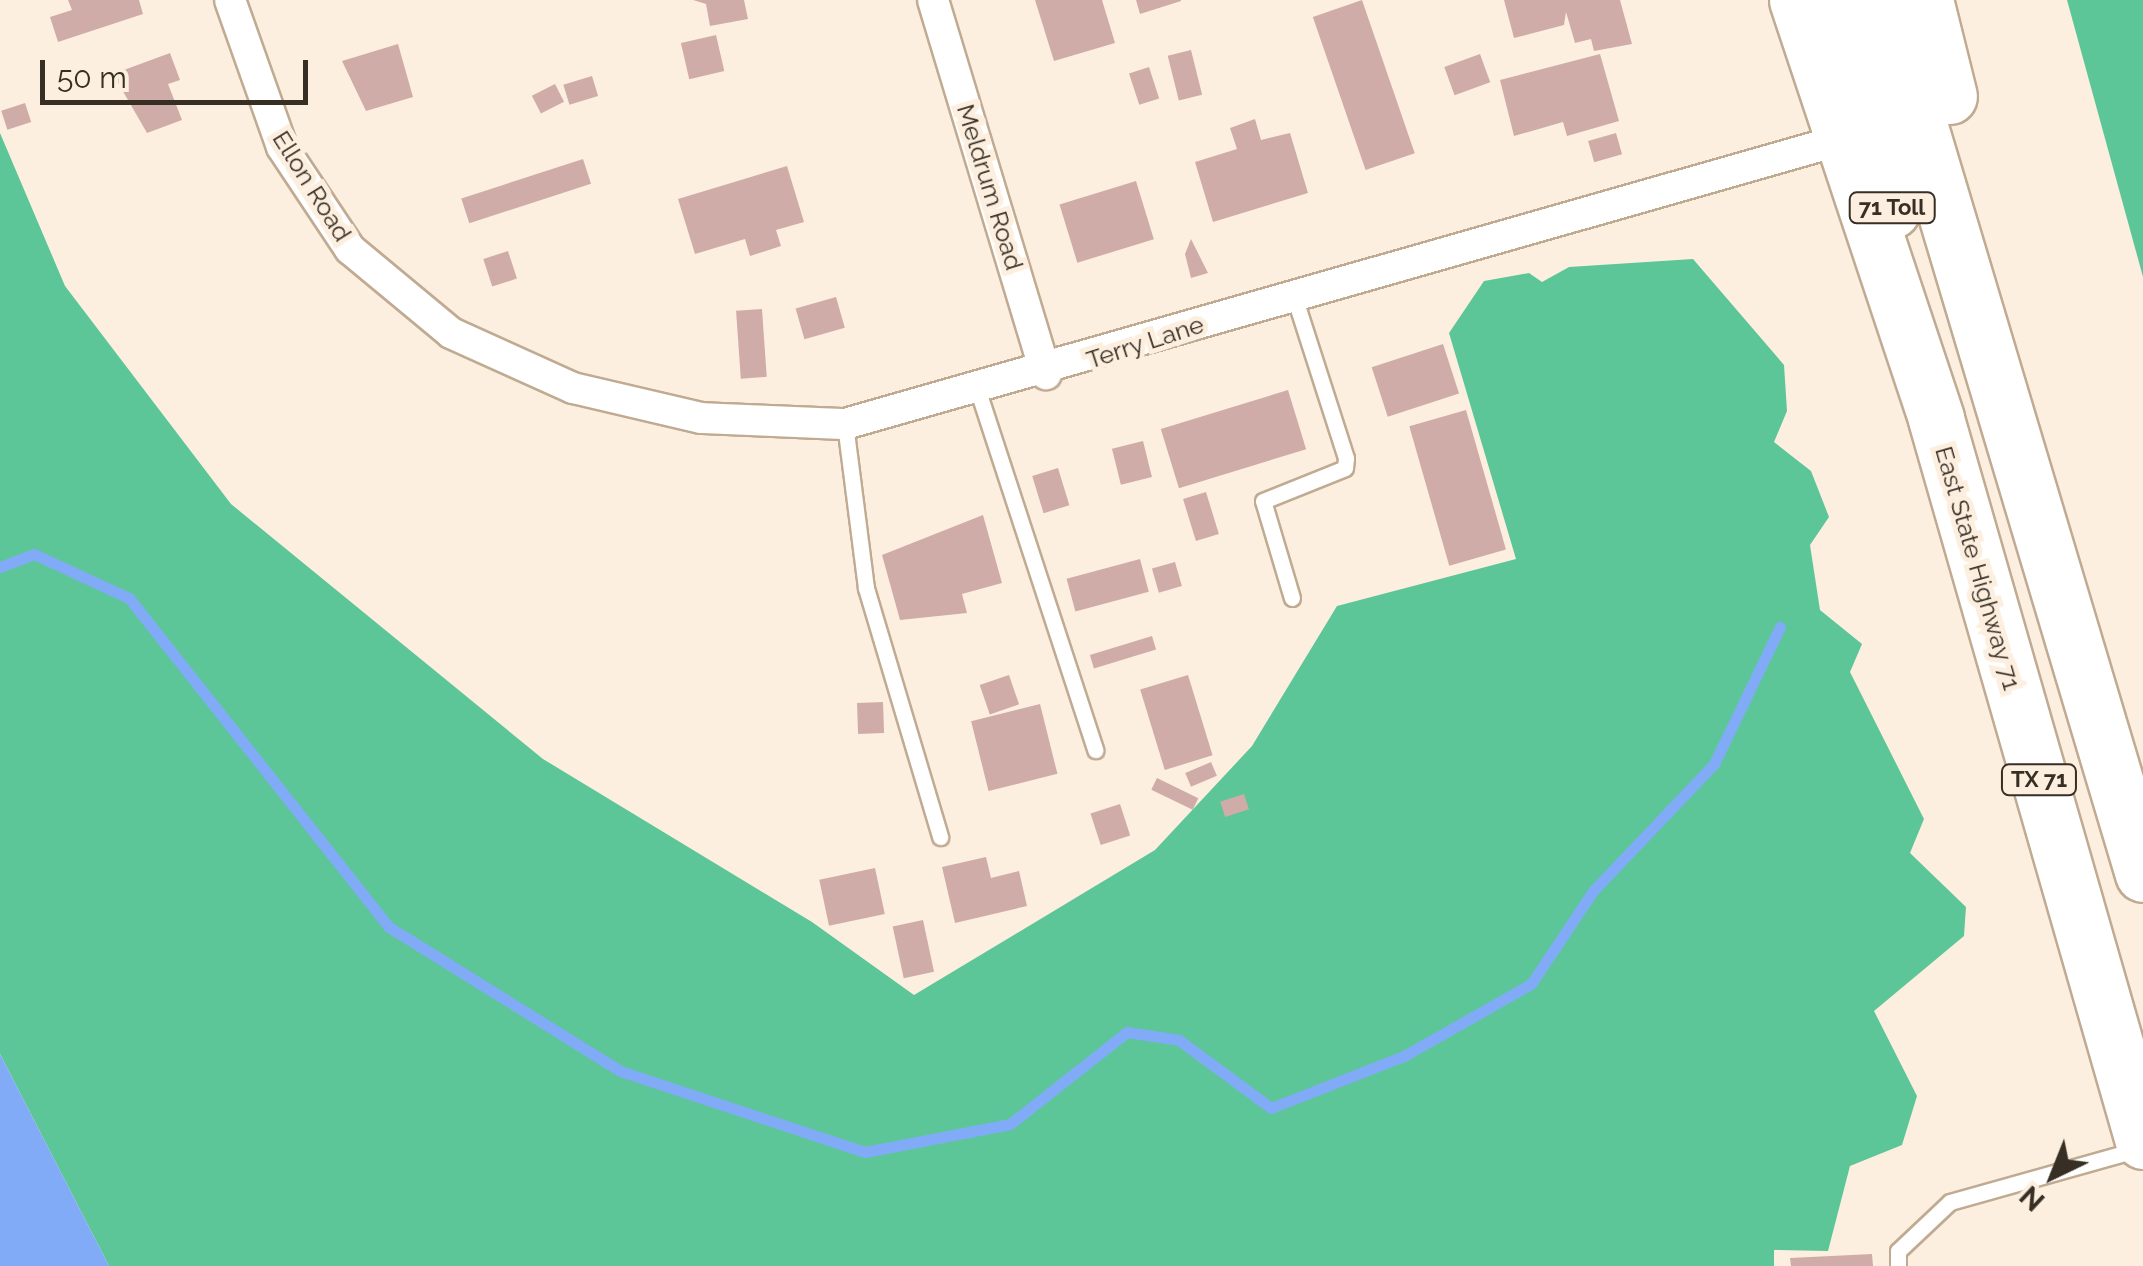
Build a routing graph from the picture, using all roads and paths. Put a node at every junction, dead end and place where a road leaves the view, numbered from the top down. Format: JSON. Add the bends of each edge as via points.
{"nodes":[{"id":1,"x":230,"y":0,"type":"edge"},
{"id":2,"x":934,"y":0,"type":"edge"},
{"id":3,"x":1797,"y":0,"type":"edge"},
{"id":4,"x":1838,"y":0,"type":"edge"},
{"id":5,"x":1882,"y":0,"type":"edge"},
{"id":6,"x":1926,"y":17,"type":"edge"},
{"id":7,"x":1837,"y":141,"type":"junction"},
{"id":8,"x":1293,"y":293,"type":"junction"},
{"id":9,"x":452,"y":333,"type":"joint"},
{"id":10,"x":1046,"y":374,"type":"junction"},
{"id":11,"x":978,"y":391,"type":"junction"},
{"id":12,"x":1936,"y":418,"type":"junction"},
{"id":13,"x":845,"y":424,"type":"junction"},
{"id":14,"x":1292,"y":598,"type":"dead end"},
{"id":15,"x":2143,"y":740,"type":"edge"},
{"id":16,"x":1095,"y":750,"type":"dead end"},
{"id":17,"x":940,"y":837,"type":"dead end"},
{"id":18,"x":2143,"y":874,"type":"edge"},
{"id":19,"x":2143,"y":1144,"type":"edge"},
{"id":20,"x":1898,"y":1259,"type":"edge"}],
"edges":[{"from":1,"to":9,"type":"street","name":"Ellon Road","via":[[282,147],[350,248]]},
{"from":2,"to":10,"type":"street","name":"Meldrum Road"},
{"from":3,"to":7,"type":"highway","name":"East State Highway 71","number":"TX 71"},
{"from":4,"to":12,"type":"highway","number":"71 Toll"},
{"from":5,"to":18,"type":"highway"},
{"from":6,"to":15,"type":"highway"},
{"from":7,"to":8,"type":"street","name":"Terry Lane"},
{"from":7,"to":12,"type":"highway","name":"East State Highway 71","number":"TX 71"},
{"from":8,"to":10,"type":"street","name":"Terry Lane"},
{"from":8,"to":14,"type":"lane","via":[[1346,458],[1345,468],[1263,500]]},
{"from":9,"to":13,"type":"street","name":"Terry Lane","via":[[572,388],[701,418]]},
{"from":10,"to":11,"type":"street","name":"Terry Lane"},
{"from":11,"to":13,"type":"street","name":"Terry Lane"},
{"from":11,"to":16,"type":"lane"},
{"from":12,"to":19,"type":"highway","name":"East State Highway 71","number":"TX 71"},
{"from":13,"to":17,"type":"lane","via":[[866,588]]},
{"from":19,"to":20,"type":"lane","via":[[1950,1202]]}]}
